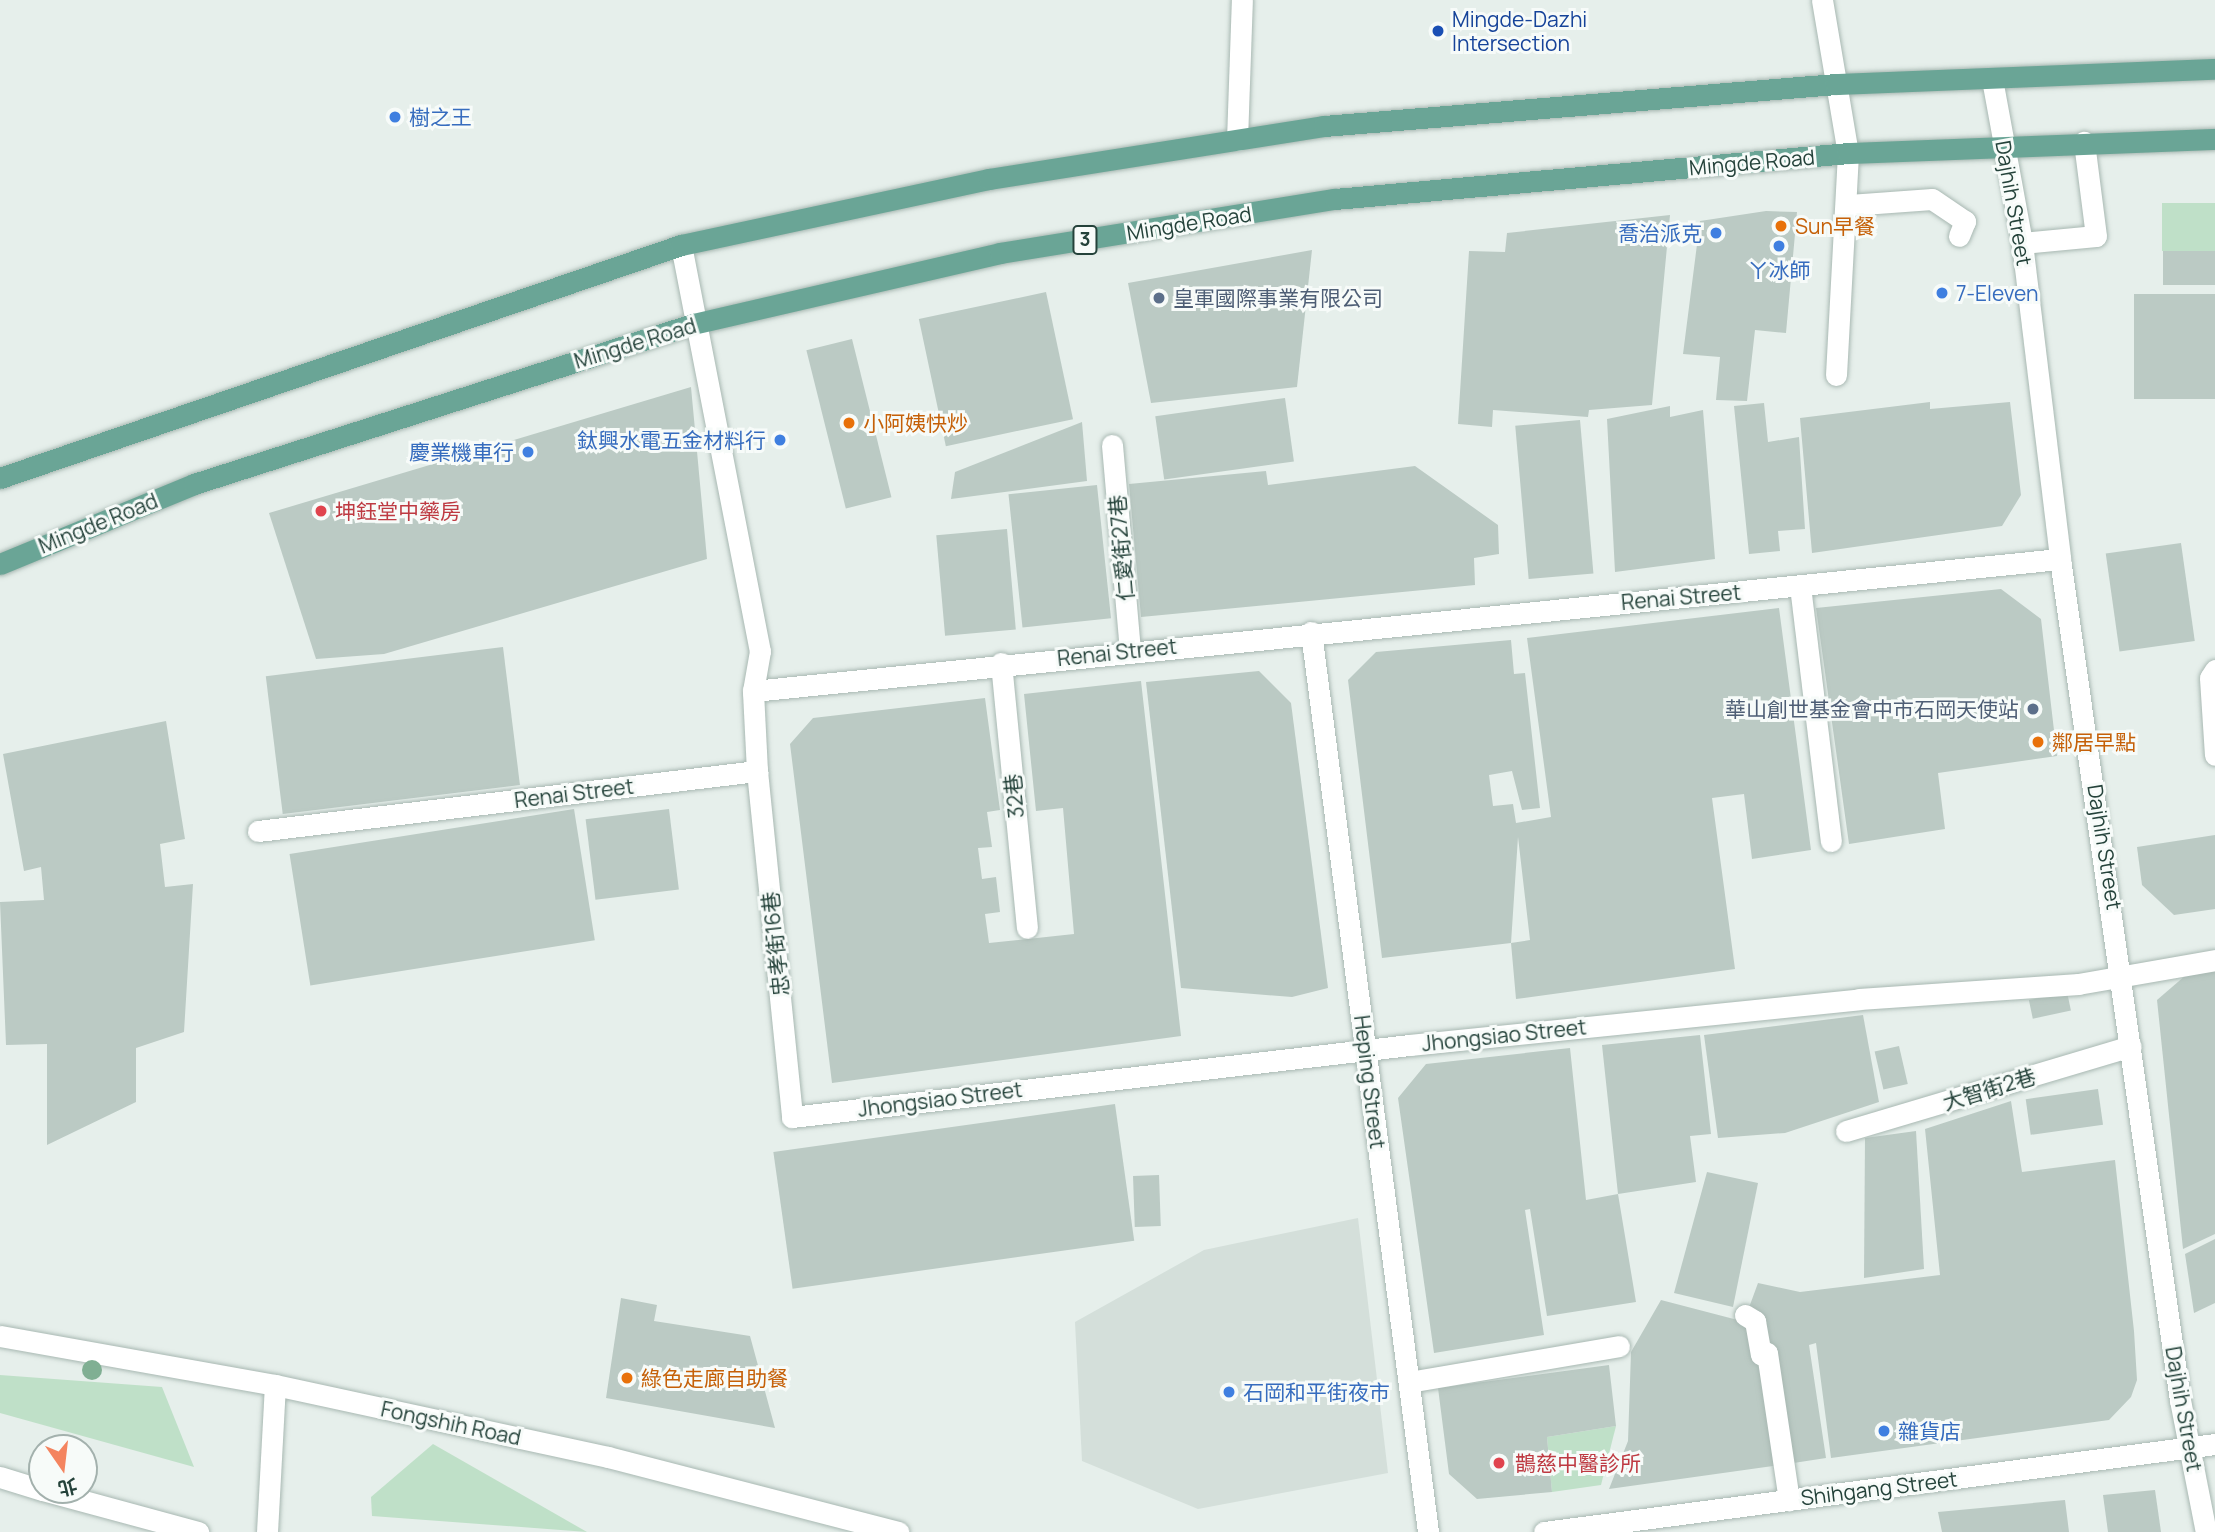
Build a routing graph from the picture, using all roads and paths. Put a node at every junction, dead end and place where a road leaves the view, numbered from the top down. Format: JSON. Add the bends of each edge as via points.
{"nodes":[{"id":1,"x":1242,"y":0,"type":"edge"},
{"id":2,"x":1822,"y":0,"type":"edge"},
{"id":3,"x":2215,"y":69,"type":"edge"},
{"id":4,"x":1992,"y":79,"type":"junction"},
{"id":5,"x":1836,"y":84,"type":"junction"},
{"id":6,"x":2215,"y":139,"type":"edge"},
{"id":7,"x":1237,"y":140,"type":"junction"},
{"id":8,"x":2084,"y":142,"type":"junction"},
{"id":9,"x":2004,"y":145,"type":"junction"},
{"id":10,"x":1848,"y":153,"type":"junction"},
{"id":11,"x":1849,"y":205,"type":"junction"},
{"id":12,"x":1959,"y":236,"type":"dead end"},
{"id":13,"x":2022,"y":243,"type":"junction"},
{"id":14,"x":681,"y":245,"type":"junction"},
{"id":15,"x":693,"y":324,"type":"junction"},
{"id":16,"x":1836,"y":375,"type":"dead end"},
{"id":17,"x":1112,"y":445,"type":"dead end"},
{"id":18,"x":0,"y":478,"type":"edge"},
{"id":19,"x":2060,"y":559,"type":"junction"},
{"id":20,"x":0,"y":564,"type":"edge"},
{"id":21,"x":1800,"y":586,"type":"junction"},
{"id":22,"x":1311,"y":632,"type":"junction"},
{"id":23,"x":1130,"y":650,"type":"junction"},
{"id":24,"x":1001,"y":663,"type":"junction"},
{"id":25,"x":2215,"y":670,"type":"edge"},
{"id":26,"x":753,"y":691,"type":"junction"},
{"id":27,"x":2215,"y":755,"type":"edge"},
{"id":28,"x":757,"y":771,"type":"junction"},
{"id":29,"x":258,"y":831,"type":"dead end"},
{"id":30,"x":1831,"y":841,"type":"dead end"},
{"id":31,"x":1027,"y":928,"type":"dead end"},
{"id":32,"x":2215,"y":960,"type":"edge"},
{"id":33,"x":2120,"y":976,"type":"junction"},
{"id":34,"x":2131,"y":1046,"type":"junction"},
{"id":35,"x":1366,"y":1050,"type":"junction"},
{"id":36,"x":792,"y":1117,"type":"joint"},
{"id":37,"x":1846,"y":1131,"type":"dead end"},
{"id":38,"x":1745,"y":1315,"type":"dead end"},
{"id":39,"x":0,"y":1336,"type":"edge"},
{"id":40,"x":1619,"y":1346,"type":"dead end"},
{"id":41,"x":1409,"y":1382,"type":"junction"},
{"id":42,"x":275,"y":1385,"type":"junction"},
{"id":43,"x":2215,"y":1444,"type":"edge"},
{"id":44,"x":2188,"y":1447,"type":"junction"},
{"id":45,"x":0,"y":1477,"type":"edge"},
{"id":46,"x":28,"y":1485,"type":"edge"},
{"id":47,"x":1789,"y":1500,"type":"junction"},
{"id":48,"x":95,"y":1504,"type":"edge"},
{"id":49,"x":198,"y":1532,"type":"edge"},
{"id":50,"x":267,"y":1532,"type":"edge"},
{"id":51,"x":898,"y":1532,"type":"edge"},
{"id":52,"x":1428,"y":1532,"type":"edge"},
{"id":53,"x":1544,"y":1532,"type":"edge"},
{"id":54,"x":2206,"y":1532,"type":"edge"}],
"edges":[{"from":1,"to":7,"type":"street"},
{"from":2,"to":5,"type":"street"},
{"from":3,"to":4,"type":"main road"},
{"from":4,"to":5,"type":"main road"},
{"from":4,"to":9,"type":"street","name":"Dajhih Street"},
{"from":5,"to":7,"type":"main road","via":[[1324,126]]},
{"from":5,"to":10,"type":"street"},
{"from":6,"to":8,"type":"main road","name":"Mingde Road","number":"3"},
{"from":7,"to":14,"type":"main road","via":[[989,179]]},
{"from":8,"to":9,"type":"main road","name":"Mingde Road","number":"3"},
{"from":8,"to":13,"type":"street","via":[[2096,236]]},
{"from":9,"to":10,"type":"main road","name":"Mingde Road","number":"3"},
{"from":9,"to":13,"type":"street","name":"Dajhih Street"},
{"from":10,"to":11,"type":"street"},
{"from":10,"to":15,"type":"main road","name":"Mingde Road","number":"3","via":[[1335,199],[1000,253]]},
{"from":11,"to":12,"type":"street","via":[[1931,200],[1965,221]]},
{"from":11,"to":16,"type":"street"},
{"from":13,"to":19,"type":"street","name":"Dajhih Street"},
{"from":14,"to":15,"type":"street"},
{"from":14,"to":18,"type":"main road"},
{"from":15,"to":20,"type":"main road","name":"Mingde Road","number":"3","via":[[194,484]]},
{"from":15,"to":26,"type":"street","via":[[761,651]]},
{"from":17,"to":23,"type":"street","name":"仁愛街27巷"},
{"from":19,"to":21,"type":"street","name":"Renai Street"},
{"from":19,"to":33,"type":"street","name":"Dajhih Street"},
{"from":21,"to":22,"type":"street","name":"Renai Street"},
{"from":21,"to":30,"type":"street"},
{"from":22,"to":23,"type":"street","name":"Renai Street"},
{"from":22,"to":35,"type":"street","name":"Heping Street"},
{"from":23,"to":24,"type":"street","name":"Renai Street"},
{"from":24,"to":26,"type":"street","name":"Renai Street"},
{"from":24,"to":31,"type":"street","name":"32巷"},
{"from":25,"to":27,"type":"street","via":[[2210,678]]},
{"from":26,"to":28,"type":"street"},
{"from":28,"to":29,"type":"street","name":"Renai Street"},
{"from":28,"to":36,"type":"street","name":"忠孝街16巷"},
{"from":32,"to":33,"type":"street","name":"Jhongsiao Street"},
{"from":33,"to":34,"type":"street","name":"Dajhih Street"},
{"from":33,"to":35,"type":"street","name":"Jhongsiao Street"},
{"from":34,"to":37,"type":"street","name":"大智街2巷"},
{"from":34,"to":44,"type":"street","name":"Dajhih Street"},
{"from":35,"to":36,"type":"street","name":"Jhongsiao Street"},
{"from":35,"to":41,"type":"street","name":"Heping Street"},
{"from":38,"to":47,"type":"street","via":[[1755,1321],[1761,1354],[1767,1353]]},
{"from":39,"to":42,"type":"street","name":"Fongshih Road"},
{"from":40,"to":41,"type":"street"},
{"from":41,"to":52,"type":"street","name":"Heping Street"},
{"from":42,"to":50,"type":"street"},
{"from":42,"to":51,"type":"street","name":"Fongshih Road","via":[[608,1457]]},
{"from":43,"to":44,"type":"street","name":"Shihgang Street"},
{"from":44,"to":47,"type":"street","name":"Shihgang Street"},
{"from":44,"to":54,"type":"street","name":"Dajhih Street"},
{"from":45,"to":46,"type":"street"},
{"from":47,"to":53,"type":"street","name":"Shihgang Street"},
{"from":48,"to":49,"type":"street"}]}
